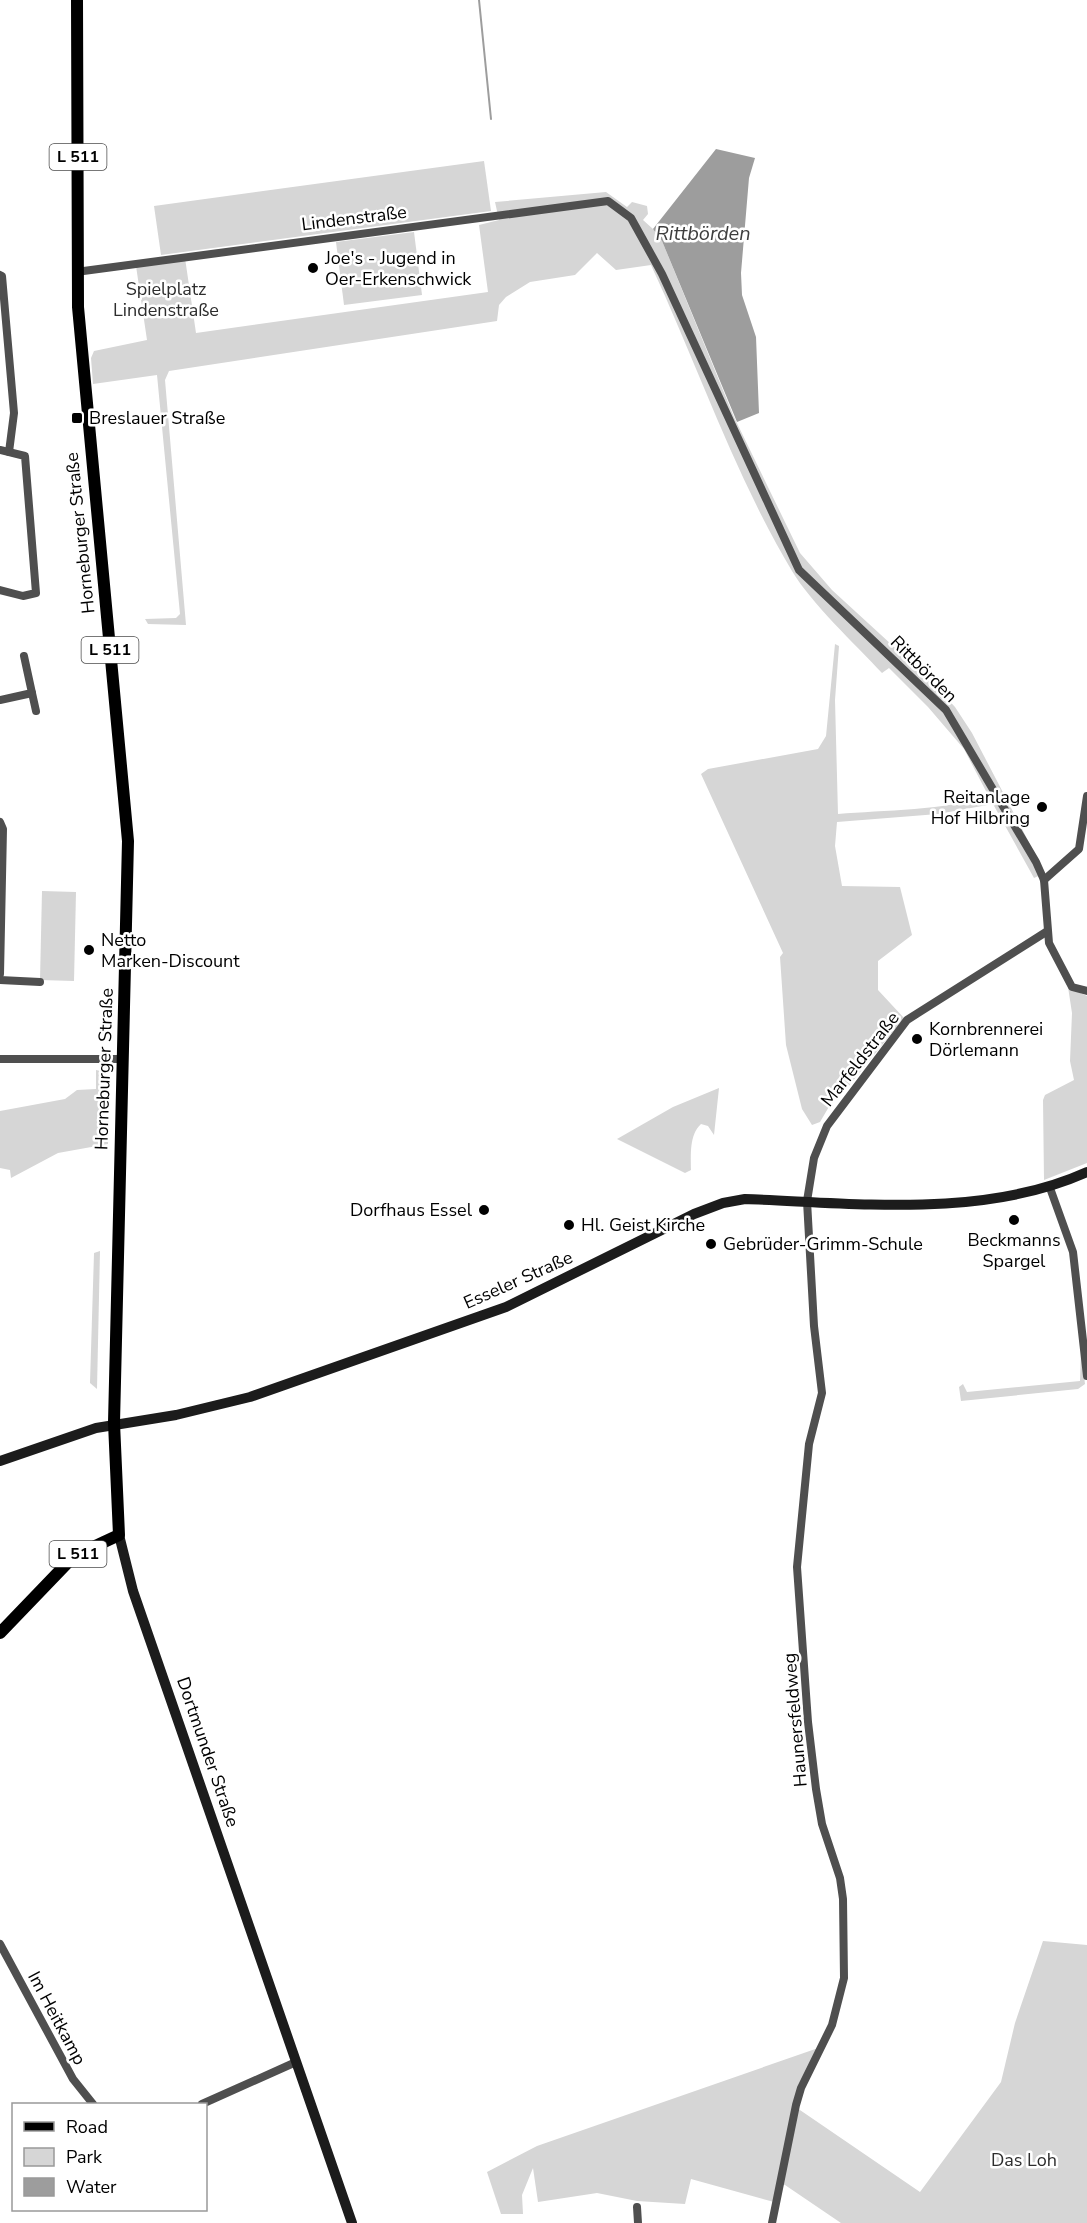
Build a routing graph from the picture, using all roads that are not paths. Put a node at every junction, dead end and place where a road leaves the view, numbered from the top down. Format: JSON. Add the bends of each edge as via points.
{"nodes":[{"id":1,"x":77,"y":0,"type":"edge"},
{"id":2,"x":631,"y":218,"type":"joint"},
{"id":3,"x":76,"y":272,"type":"junction"},
{"id":4,"x":0,"y":275,"type":"edge"},
{"id":5,"x":4,"y":451,"type":"edge"},
{"id":6,"x":0,"y":590,"type":"edge"},
{"id":7,"x":24,"y":656,"type":"dead end"},
{"id":8,"x":32,"y":693,"type":"junction"},
{"id":9,"x":0,"y":700,"type":"edge"},
{"id":10,"x":36,"y":711,"type":"dead end"},
{"id":11,"x":1087,"y":796,"type":"edge"},
{"id":12,"x":0,"y":822,"type":"edge"},
{"id":13,"x":1044,"y":880,"type":"junction"},
{"id":14,"x":1046,"y":932,"type":"junction"},
{"id":15,"x":0,"y":974,"type":"edge"},
{"id":16,"x":0,"y":980,"type":"edge"},
{"id":17,"x":40,"y":982,"type":"dead end"},
{"id":18,"x":1087,"y":991,"type":"edge"},
{"id":19,"x":0,"y":1059,"type":"edge"},
{"id":20,"x":123,"y":1059,"type":"junction"},
{"id":21,"x":1087,"y":1172,"type":"edge"},
{"id":22,"x":1050,"y":1188,"type":"junction"},
{"id":23,"x":807,"y":1201,"type":"junction"},
{"id":24,"x":117,"y":1278,"type":"joint"},
{"id":25,"x":1087,"y":1376,"type":"edge"},
{"id":26,"x":114,"y":1423,"type":"junction"},
{"id":27,"x":0,"y":1461,"type":"edge"},
{"id":28,"x":119,"y":1535,"type":"junction"},
{"id":29,"x":0,"y":1633,"type":"edge"},
{"id":30,"x":0,"y":1944,"type":"edge"},
{"id":31,"x":296,"y":2062,"type":"junction"},
{"id":32,"x":92,"y":2103,"type":"edge"},
{"id":33,"x":205,"y":2103,"type":"edge"},
{"id":34,"x":637,"y":2207,"type":"dead end"},
{"id":35,"x":352,"y":2223,"type":"edge"},
{"id":36,"x":638,"y":2223,"type":"edge"},
{"id":37,"x":772,"y":2223,"type":"edge"}],
"edges":[{"from":1,"to":3,"type":"main road","name":"Horneburger Straße","number":"L 511"},
{"from":2,"to":3,"type":"street","name":"Lindenstraße","via":[[608,201]]},
{"from":2,"to":13,"type":"street","name":"Rittbörden","via":[[662,273],[799,570],[946,710]]},
{"from":3,"to":20,"type":"main road","name":"Horneburger Straße","number":"L 511","via":[[128,841]]},
{"from":4,"to":5,"type":"street","via":[[14,413]]},
{"from":5,"to":6,"type":"street","via":[[24,456],[36,593],[23,596]]},
{"from":7,"to":8,"type":"street"},
{"from":8,"to":9,"type":"street"},
{"from":8,"to":10,"type":"street"},
{"from":11,"to":13,"type":"street","via":[[1079,849]]},
{"from":12,"to":15,"type":"street"},
{"from":13,"to":14,"type":"street","name":"Rittbörden"},
{"from":14,"to":18,"type":"street","name":"Rittbörden","via":[[1072,987]]},
{"from":14,"to":23,"type":"street","name":"Marfeldstraße","via":[[907,1020],[827,1126],[814,1158]]},
{"from":16,"to":17,"type":"street"},
{"from":19,"to":20,"type":"street"},
{"from":20,"to":24,"type":"main road","name":"Horneburger Straße","number":"L 511"},
{"from":21,"to":22,"type":"main road","name":"Esseler Straße"},
{"from":22,"to":23,"type":"main road","name":"Esseler Straße","via":[[983,1200],[883,1204]]},
{"from":22,"to":25,"type":"street","via":[[1073,1252]]},
{"from":23,"to":26,"type":"main road","name":"Esseler Straße","via":[[745,1199],[723,1203],[506,1307],[250,1397],[176,1415]]},
{"from":23,"to":37,"type":"street","name":"Haunersfeldweg","via":[[822,1393],[808,1444],[797,1567],[816,1789],[843,1899],[844,1978],[832,2025],[796,2105]]},
{"from":24,"to":26,"type":"main road","name":"Dortmunder Straße","number":"L 511"},
{"from":26,"to":27,"type":"main road","name":"Esseler Straße"},
{"from":26,"to":28,"type":"main road","name":"Dortmunder Straße","number":"L 511"},
{"from":28,"to":29,"type":"main road","number":"L 511","via":[[74,1556]]},
{"from":28,"to":31,"type":"main road","name":"Dortmunder Straße","via":[[133,1591]]},
{"from":30,"to":32,"type":"street","name":"Im Heitkamp","via":[[73,2079]]},
{"from":31,"to":33,"type":"street"},
{"from":31,"to":35,"type":"main road","name":"Dortmunder Straße"},
{"from":34,"to":36,"type":"street"}]}
